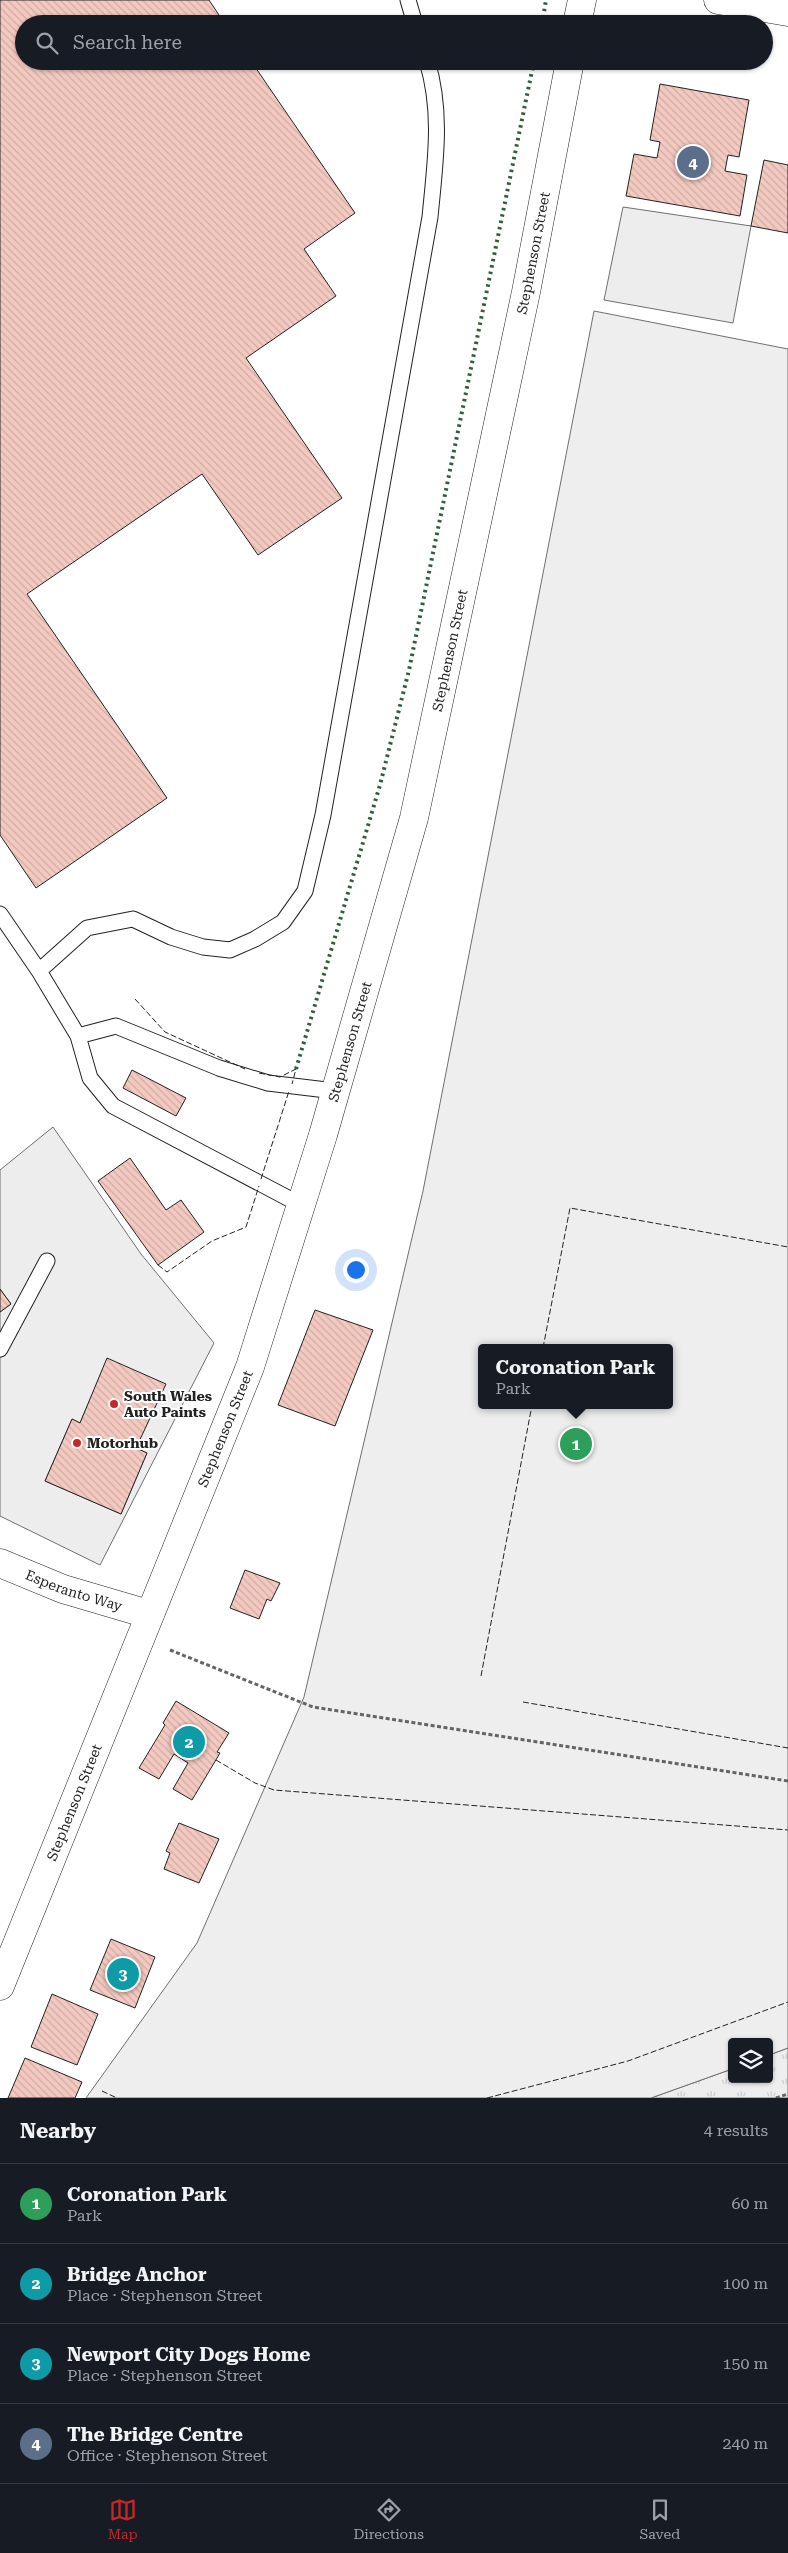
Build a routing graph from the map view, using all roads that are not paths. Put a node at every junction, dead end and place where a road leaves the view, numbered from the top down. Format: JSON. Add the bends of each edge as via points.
{"nodes":[{"id":1,"x":408,"y":0,"type":"edge"},
{"id":2,"x":582,"y":0,"type":"edge"},
{"id":3,"x":718,"y":0,"type":"edge"},
{"id":4,"x":788,"y":12,"type":"edge"},
{"id":5,"x":413,"y":15,"type":"edge"},
{"id":6,"x":580,"y":15,"type":"edge"},
{"id":7,"x":430,"y":70,"type":"edge"},
{"id":8,"x":568,"y":70,"type":"edge"},
{"id":9,"x":0,"y":914,"type":"edge"},
{"id":10,"x":38,"y":971,"type":"junction"},
{"id":11,"x":78,"y":1036,"type":"junction"},
{"id":12,"x":335,"y":1092,"type":"junction"},
{"id":13,"x":301,"y":1205,"type":"junction"},
{"id":14,"x":47,"y":1261,"type":"dead end"},
{"id":15,"x":0,"y":1349,"type":"edge"},
{"id":16,"x":0,"y":1564,"type":"edge"},
{"id":17,"x":144,"y":1626,"type":"junction"},
{"id":18,"x":0,"y":1986,"type":"edge"}],
"edges":[{"from":1,"to":5,"type":"lane"},
{"from":2,"to":6,"type":"street"},
{"from":3,"to":4,"type":"street"},
{"from":7,"to":10,"type":"lane","via":[[438,132],[430,217],[323,815],[305,891],[283,922],[230,950],[203,947],[171,937],[133,919],[87,928]]},
{"from":8,"to":12,"type":"street","name":"Stephenson Street","via":[[524,302],[414,818]]},
{"from":9,"to":10,"type":"lane"},
{"from":10,"to":11,"type":"lane"},
{"from":11,"to":12,"type":"lane","via":[[116,1026],[219,1068],[268,1084]]},
{"from":11,"to":13,"type":"lane","via":[[90,1078],[113,1106]]},
{"from":12,"to":13,"type":"street","name":"Stephenson Street"},
{"from":13,"to":17,"type":"street","name":"Stephenson Street","via":[[250,1366]]},
{"from":14,"to":15,"type":"lane"},
{"from":16,"to":17,"type":"street","name":"Esperanto Way","via":[[63,1588]]},
{"from":17,"to":18,"type":"street","name":"Stephenson Street"}]}
